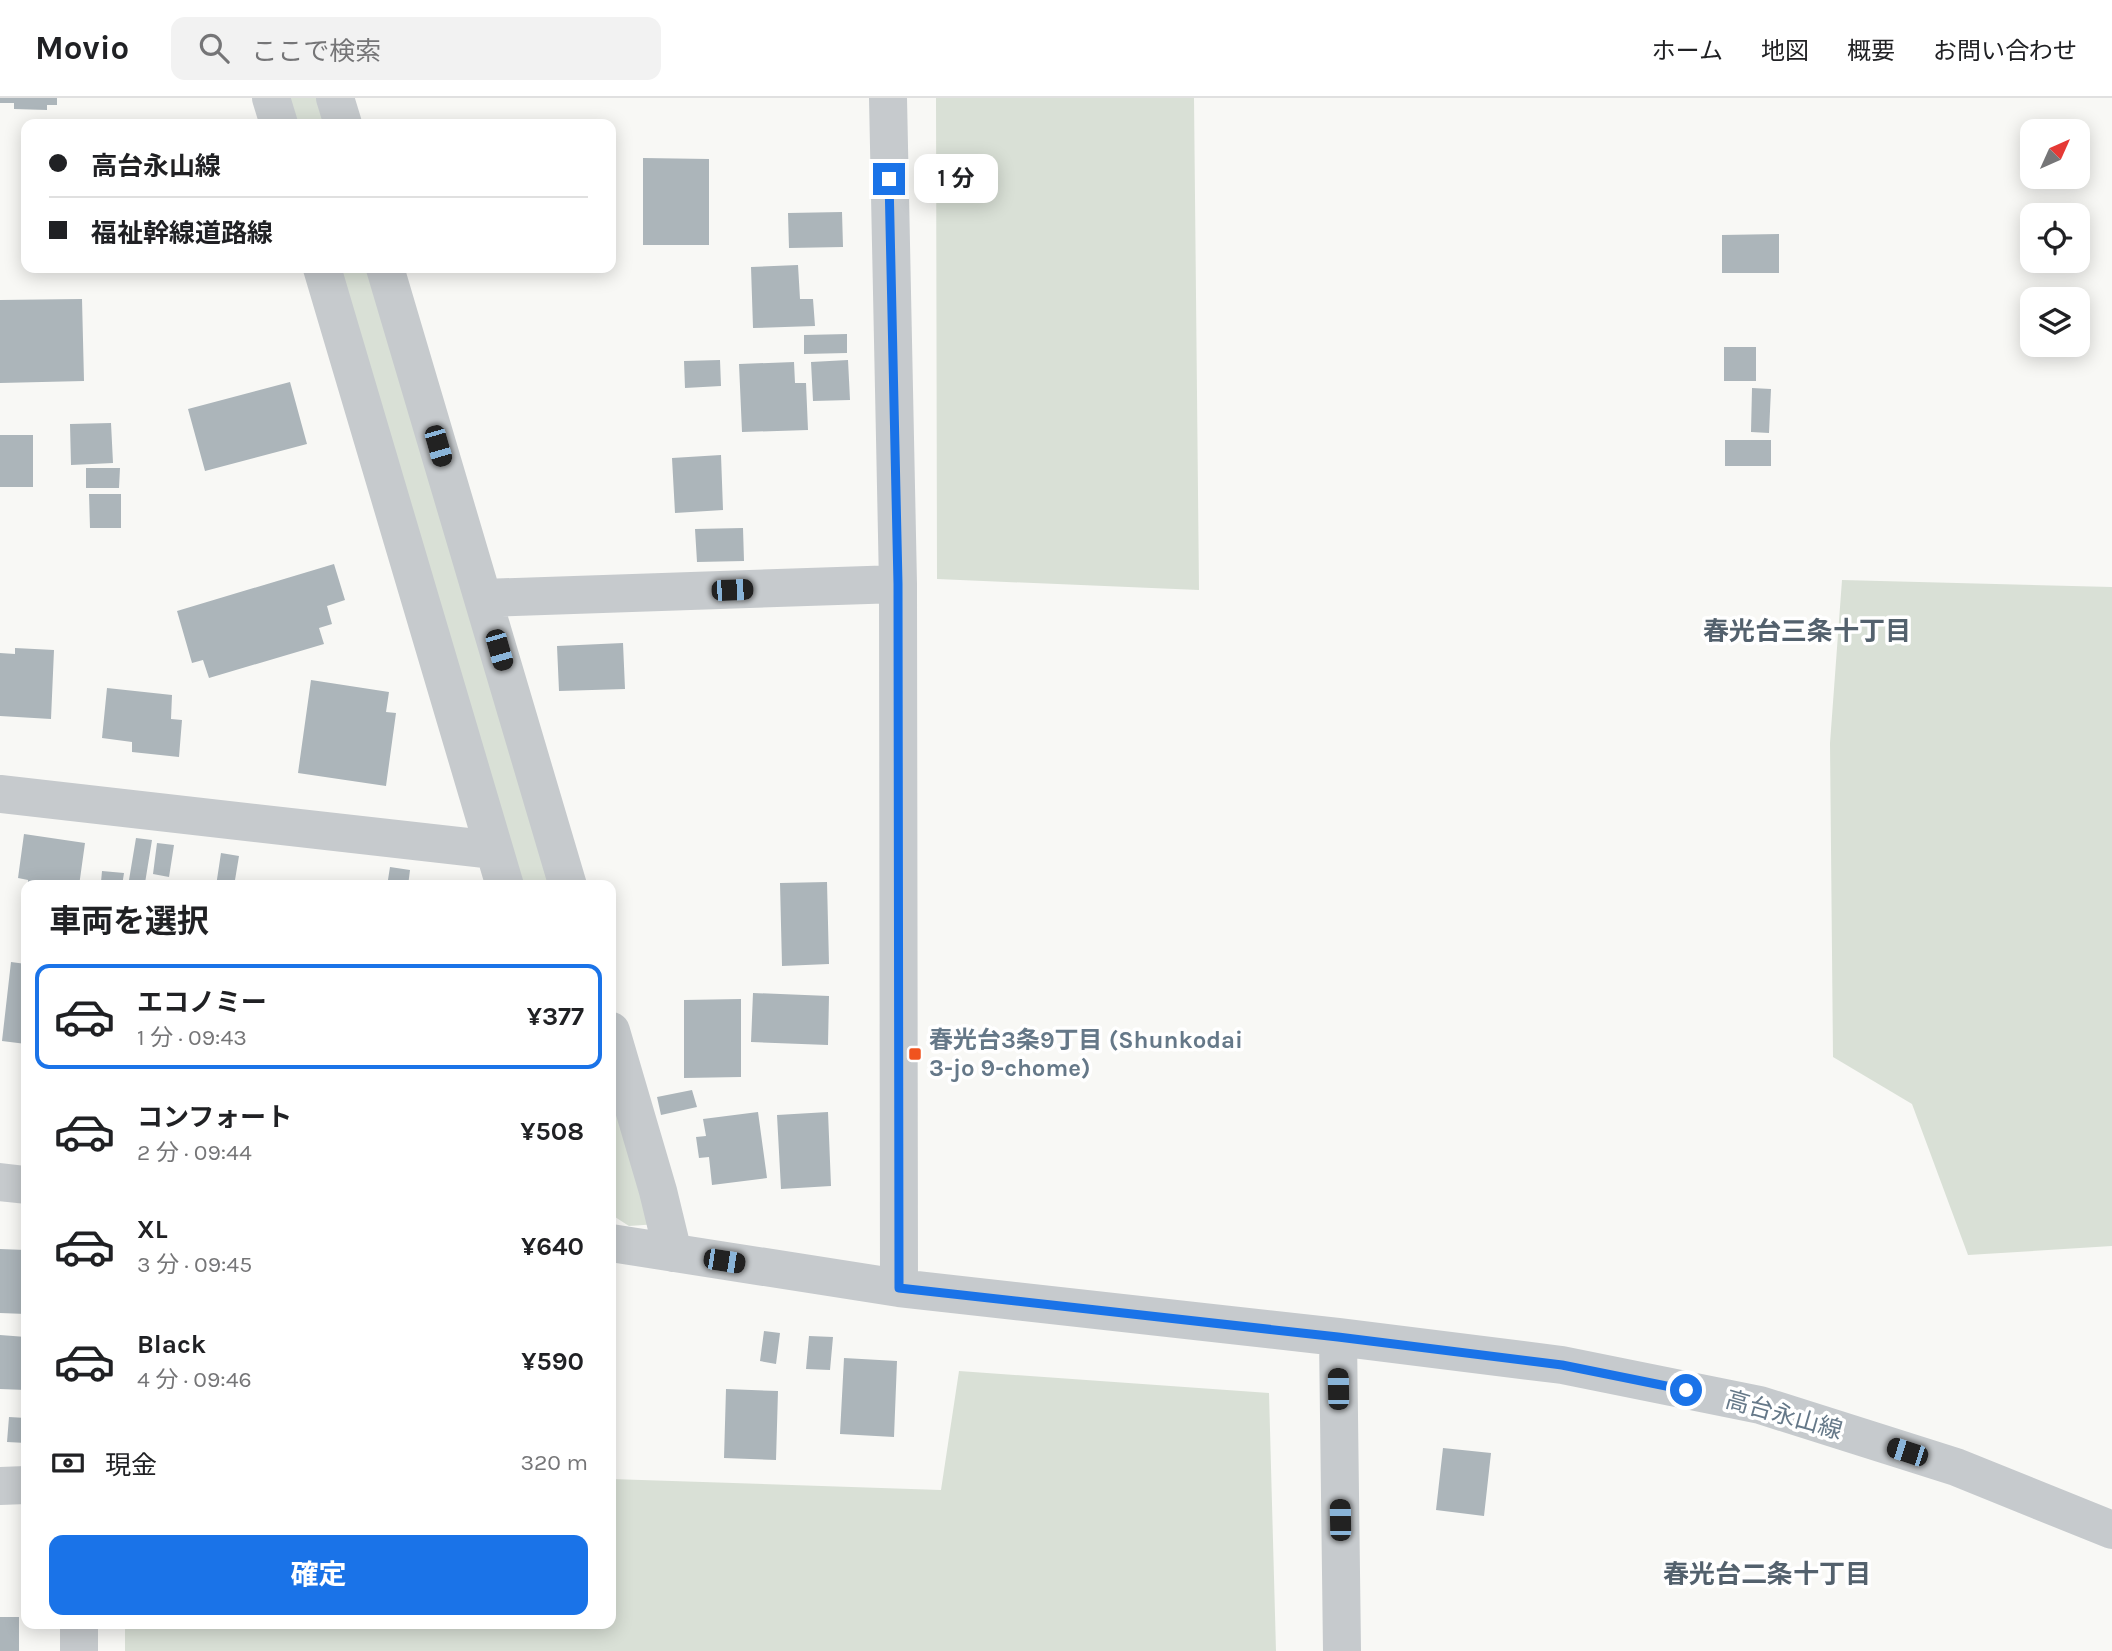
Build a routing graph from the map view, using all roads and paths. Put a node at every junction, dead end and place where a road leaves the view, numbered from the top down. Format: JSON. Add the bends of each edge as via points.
{"nodes":[{"id":1,"x":271,"y":98,"type":"edge"},
{"id":2,"x":335,"y":98,"type":"edge"},
{"id":3,"x":888,"y":98,"type":"edge"},
{"id":4,"x":277,"y":119,"type":"edge"},
{"id":5,"x":341,"y":119,"type":"edge"},
{"id":6,"x":323,"y":273,"type":"edge"},
{"id":7,"x":386,"y":273,"type":"edge"},
{"id":8,"x":898,"y":584,"type":"junction"},
{"id":9,"x":484,"y":598,"type":"junction"},
{"id":10,"x":0,"y":794,"type":"edge"},
{"id":11,"x":494,"y":849,"type":"junction"},
{"id":12,"x":503,"y":880,"type":"edge"},
{"id":13,"x":566,"y":880,"type":"edge"},
{"id":14,"x":616,"y":1048,"type":"edge"},
{"id":15,"x":0,"y":1182,"type":"edge"},
{"id":16,"x":21,"y":1184,"type":"edge"},
{"id":17,"x":616,"y":1243,"type":"edge"},
{"id":18,"x":673,"y":1253,"type":"junction"},
{"id":19,"x":899,"y":1288,"type":"junction"},
{"id":20,"x":1338,"y":1337,"type":"junction"},
{"id":21,"x":0,"y":1486,"type":"edge"},
{"id":22,"x":21,"y":1486,"type":"edge"},
{"id":23,"x":2112,"y":1530,"type":"edge"},
{"id":24,"x":79,"y":1629,"type":"edge"},
{"id":25,"x":79,"y":1651,"type":"edge"},
{"id":26,"x":1342,"y":1651,"type":"edge"}],
"edges":[{"from":1,"to":4,"type":"street"},
{"from":2,"to":5,"type":"street"},
{"from":3,"to":8,"type":"street"},
{"from":6,"to":11,"type":"street"},
{"from":7,"to":9,"type":"street"},
{"from":8,"to":9,"type":"street"},
{"from":8,"to":19,"type":"street"},
{"from":9,"to":13,"type":"street"},
{"from":10,"to":11,"type":"street"},
{"from":11,"to":12,"type":"street"},
{"from":14,"to":18,"type":"street"},
{"from":15,"to":16,"type":"street"},
{"from":17,"to":18,"type":"street","name":"高台永山線"},
{"from":18,"to":19,"type":"street","name":"高台永山線"},
{"from":19,"to":20,"type":"street","name":"高台永山線"},
{"from":20,"to":23,"type":"street","name":"高台永山線","via":[[1562,1365],[1760,1405],[1956,1467]]},
{"from":20,"to":26,"type":"street"},
{"from":21,"to":22,"type":"street"},
{"from":24,"to":25,"type":"street"}]}
